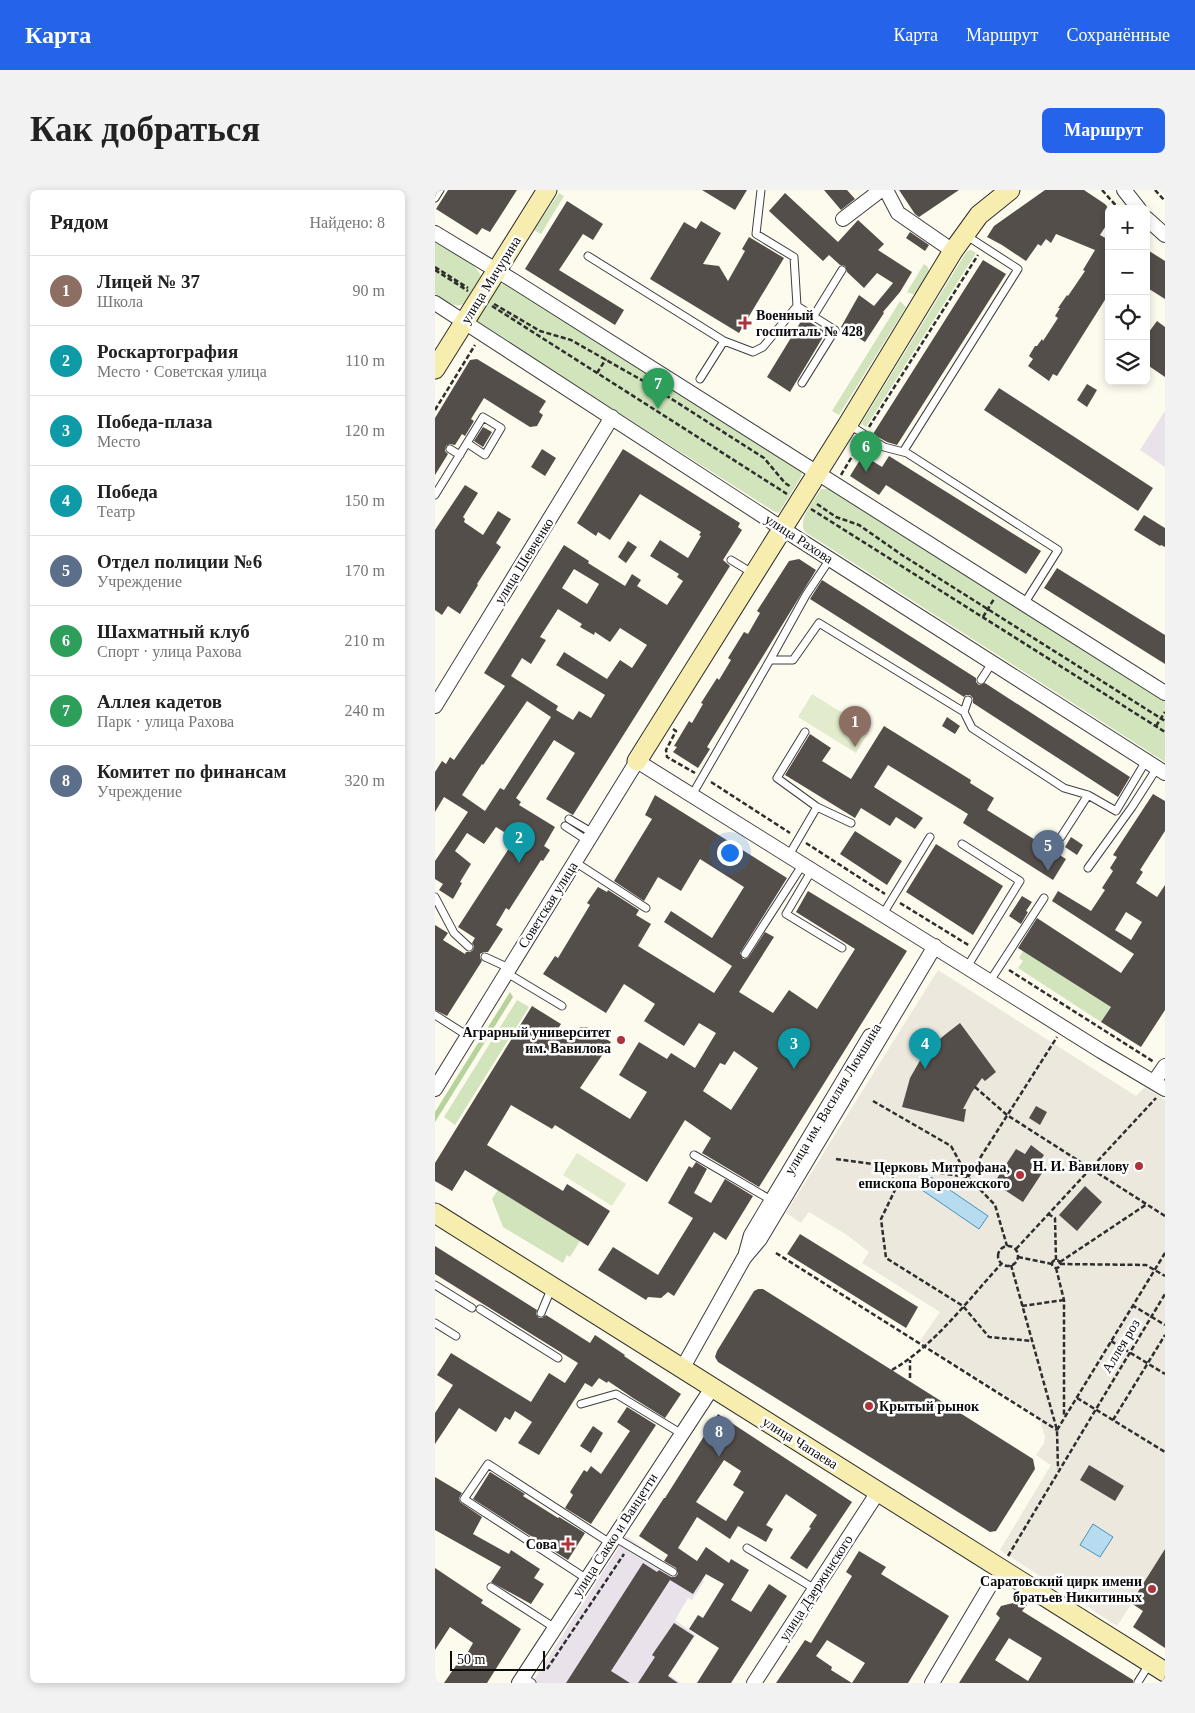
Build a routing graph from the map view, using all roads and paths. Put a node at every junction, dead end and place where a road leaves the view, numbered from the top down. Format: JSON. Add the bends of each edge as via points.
{"nodes":[{"id":1,"x":440,"y":190,"type":"edge"},
{"id":2,"x":547,"y":190,"type":"edge"},
{"id":3,"x":761,"y":190,"type":"edge"},
{"id":4,"x":881,"y":190,"type":"edge"},
{"id":5,"x":886,"y":190,"type":"edge"},
{"id":6,"x":1010,"y":190,"type":"edge"},
{"id":7,"x":1102,"y":190,"type":"edge"},
{"id":8,"x":1124,"y":190,"type":"edge"},
{"id":9,"x":1155,"y":190,"type":"edge"},
{"id":10,"x":435,"y":198,"type":"edge"},
{"id":11,"x":1165,"y":201,"type":"edge"},
{"id":12,"x":1115,"y":205,"type":"edge"},
{"id":13,"x":1136,"y":205,"type":"edge"},
{"id":14,"x":843,"y":219,"type":"dead end"},
{"id":15,"x":1150,"y":222,"type":"edge"},
{"id":16,"x":435,"y":233,"type":"edge"},
{"id":17,"x":964,"y":234,"type":"junction"},
{"id":18,"x":1165,"y":235,"type":"edge"},
{"id":19,"x":953,"y":251,"type":"junction"},
{"id":20,"x":978,"y":255,"type":"dead end"},
{"id":21,"x":588,"y":256,"type":"dead end"},
{"id":22,"x":435,"y":270,"type":"edge"},
{"id":23,"x":496,"y":270,"type":"junction"},
{"id":24,"x":842,"y":270,"type":"dead end"},
{"id":25,"x":472,"y":294,"type":"dead end"},
{"id":26,"x":435,"y":303,"type":"edge"},
{"id":27,"x":488,"y":303,"type":"dead end"},
{"id":28,"x":797,"y":306,"type":"junction"},
{"id":29,"x":813,"y":317,"type":"junction"},
{"id":30,"x":465,"y":322,"type":"junction"},
{"id":31,"x":479,"y":339,"type":"dead end"},
{"id":32,"x":724,"y":341,"type":"junction"},
{"id":33,"x":611,"y":352,"type":"dead end"},
{"id":34,"x":436,"y":366,"type":"edge"},
{"id":35,"x":597,"y":373,"type":"junction"},
{"id":36,"x":700,"y":379,"type":"dead end"},
{"id":37,"x":802,"y":383,"type":"dead end"},
{"id":38,"x":435,"y":410,"type":"edge"},
{"id":39,"x":612,"y":417,"type":"junction"},
{"id":40,"x":848,"y":424,"type":"junction"},
{"id":41,"x":868,"y":428,"type":"dead end"},
{"id":42,"x":861,"y":442,"type":"dead end"},
{"id":43,"x":467,"y":443,"type":"junction"},
{"id":44,"x":450,"y":449,"type":"dead end"},
{"id":45,"x":903,"y":452,"type":"junction"},
{"id":46,"x":460,"y":455,"type":"junction"},
{"id":47,"x":817,"y":474,"type":"junction"},
{"id":48,"x":838,"y":480,"type":"dead end"},
{"id":49,"x":435,"y":495,"type":"edge"},
{"id":50,"x":800,"y":502,"type":"junction"},
{"id":51,"x":783,"y":529,"type":"junction"},
{"id":52,"x":829,"y":559,"type":"junction"},
{"id":53,"x":731,"y":560,"type":"dead end"},
{"id":54,"x":754,"y":574,"type":"junction"},
{"id":55,"x":996,"y":595,"type":"dead end"},
{"id":56,"x":1024,"y":604,"type":"junction"},
{"id":57,"x":983,"y":617,"type":"junction"},
{"id":58,"x":770,"y":660,"type":"junction"},
{"id":59,"x":992,"y":663,"type":"junction"},
{"id":60,"x":981,"y":680,"type":"dead end"},
{"id":61,"x":1165,"y":693,"type":"edge"},
{"id":62,"x":968,"y":700,"type":"dead end"},
{"id":63,"x":435,"y":706,"type":"edge"},
{"id":64,"x":964,"y":712,"type":"junction"},
{"id":65,"x":1165,"y":712,"type":"edge"},
{"id":66,"x":1156,"y":726,"type":"junction"},
{"id":67,"x":805,"y":732,"type":"dead end"},
{"id":68,"x":1165,"y":732,"type":"edge"},
{"id":69,"x":637,"y":761,"type":"junction"},
{"id":70,"x":1156,"y":767,"type":"edge"},
{"id":71,"x":692,"y":795,"type":"junction"},
{"id":72,"x":1088,"y":795,"type":"junction"},
{"id":73,"x":817,"y":808,"type":"junction"},
{"id":74,"x":569,"y":819,"type":"dead end"},
{"id":75,"x":851,"y":823,"type":"dead end"},
{"id":76,"x":565,"y":826,"type":"dead end"},
{"id":77,"x":590,"y":837,"type":"junction"},
{"id":78,"x":930,"y":837,"type":"dead end"},
{"id":79,"x":1061,"y":837,"type":"dead end"},
{"id":80,"x":962,"y":844,"type":"dead end"},
{"id":81,"x":789,"y":855,"type":"junction"},
{"id":82,"x":575,"y":862,"type":"junction"},
{"id":83,"x":807,"y":867,"type":"junction"},
{"id":84,"x":1088,"y":868,"type":"dead end"},
{"id":85,"x":435,"y":897,"type":"edge"},
{"id":86,"x":1044,"y":898,"type":"dead end"},
{"id":87,"x":646,"y":908,"type":"dead end"},
{"id":88,"x":883,"y":914,"type":"junction"},
{"id":89,"x":931,"y":944,"type":"junction"},
{"id":90,"x":469,"y":947,"type":"dead end"},
{"id":91,"x":841,"y":948,"type":"dead end"},
{"id":92,"x":745,"y":954,"type":"dead end"},
{"id":93,"x":485,"y":957,"type":"dead end"},
{"id":94,"x":967,"y":967,"type":"junction"},
{"id":95,"x":508,"y":970,"type":"junction"},
{"id":96,"x":990,"y":981,"type":"junction"},
{"id":97,"x":562,"y":1006,"type":"dead end"},
{"id":98,"x":1074,"y":1010,"type":"dead end"},
{"id":99,"x":435,"y":1015,"type":"edge"},
{"id":100,"x":1063,"y":1026,"type":"junction"},
{"id":101,"x":468,"y":1036,"type":"junction"},
{"id":102,"x":1165,"y":1066,"type":"edge"},
{"id":103,"x":975,"y":1088,"type":"dead end"},
{"id":104,"x":435,"y":1089,"type":"edge"},
{"id":105,"x":1159,"y":1089,"type":"edge"},
{"id":106,"x":873,"y":1101,"type":"dead end"},
{"id":107,"x":1007,"y":1115,"type":"junction"},
{"id":108,"x":694,"y":1155,"type":"dead end"},
{"id":109,"x":836,"y":1159,"type":"dead end"},
{"id":110,"x":891,"y":1166,"type":"junction"},
{"id":111,"x":1091,"y":1168,"type":"junction"},
{"id":112,"x":968,"y":1177,"type":"junction"},
{"id":113,"x":771,"y":1200,"type":"junction"},
{"id":114,"x":1147,"y":1204,"type":"junction"},
{"id":115,"x":435,"y":1213,"type":"edge"},
{"id":116,"x":1048,"y":1214,"type":"junction"},
{"id":117,"x":1165,"y":1216,"type":"edge"},
{"id":118,"x":1007,"y":1246,"type":"junction"},
{"id":119,"x":1016,"y":1249,"type":"junction"},
{"id":120,"x":775,"y":1253,"type":"dead end"},
{"id":121,"x":1165,"y":1253,"type":"edge"},
{"id":122,"x":1018,"y":1257,"type":"junction"},
{"id":123,"x":744,"y":1258,"type":"junction"},
{"id":124,"x":1056,"y":1260,"type":"junction"},
{"id":125,"x":1002,"y":1263,"type":"junction"},
{"id":126,"x":1060,"y":1263,"type":"junction"},
{"id":127,"x":1052,"y":1264,"type":"junction"},
{"id":128,"x":1011,"y":1265,"type":"junction"},
{"id":129,"x":1056,"y":1268,"type":"junction"},
{"id":130,"x":1155,"y":1270,"type":"junction"},
{"id":131,"x":1165,"y":1276,"type":"edge"},
{"id":132,"x":435,"y":1285,"type":"edge"},
{"id":133,"x":552,"y":1286,"type":"junction"},
{"id":134,"x":1165,"y":1294,"type":"edge"},
{"id":135,"x":1064,"y":1300,"type":"junction"},
{"id":136,"x":963,"y":1306,"type":"junction"},
{"id":137,"x":1022,"y":1306,"type":"junction"},
{"id":138,"x":1132,"y":1306,"type":"junction"},
{"id":139,"x":541,"y":1313,"type":"dead end"},
{"id":140,"x":1151,"y":1317,"type":"junction"},
{"id":141,"x":435,"y":1323,"type":"edge"},
{"id":142,"x":1165,"y":1325,"type":"edge"},
{"id":143,"x":1165,"y":1335,"type":"edge"},
{"id":144,"x":456,"y":1336,"type":"dead end"},
{"id":145,"x":1033,"y":1341,"type":"junction"},
{"id":146,"x":1111,"y":1341,"type":"junction"},
{"id":147,"x":925,"y":1347,"type":"junction"},
{"id":148,"x":1129,"y":1352,"type":"junction"},
{"id":149,"x":558,"y":1358,"type":"dead end"},
{"id":150,"x":911,"y":1359,"type":"junction"},
{"id":151,"x":1148,"y":1363,"type":"junction"},
{"id":152,"x":682,"y":1369,"type":"junction"},
{"id":153,"x":892,"y":1370,"type":"dead end"},
{"id":154,"x":1165,"y":1374,"type":"edge"},
{"id":155,"x":910,"y":1378,"type":"dead end"},
{"id":156,"x":712,"y":1388,"type":"junction"},
{"id":157,"x":1077,"y":1398,"type":"junction"},
{"id":158,"x":581,"y":1404,"type":"dead end"},
{"id":159,"x":1095,"y":1409,"type":"junction"},
{"id":160,"x":1064,"y":1418,"type":"junction"},
{"id":161,"x":1113,"y":1420,"type":"junction"},
{"id":162,"x":1057,"y":1430,"type":"junction"},
{"id":163,"x":682,"y":1434,"type":"junction"},
{"id":164,"x":1165,"y":1452,"type":"edge"},
{"id":165,"x":1058,"y":1471,"type":"junction"},
{"id":166,"x":877,"y":1492,"type":"junction"},
{"id":167,"x":612,"y":1540,"type":"junction"},
{"id":168,"x":747,"y":1548,"type":"dead end"},
{"id":169,"x":625,"y":1553,"type":"dead end"},
{"id":170,"x":1008,"y":1556,"type":"dead end"},
{"id":171,"x":673,"y":1572,"type":"dead end"},
{"id":172,"x":587,"y":1580,"type":"junction"},
{"id":173,"x":992,"y":1582,"type":"dead end"},
{"id":174,"x":491,"y":1587,"type":"dead end"},
{"id":175,"x":815,"y":1590,"type":"junction"},
{"id":176,"x":555,"y":1628,"type":"junction"},
{"id":177,"x":1157,"y":1667,"type":"edge"},
{"id":178,"x":547,"y":1669,"type":"dead end"},
{"id":179,"x":525,"y":1681,"type":"edge"},
{"id":180,"x":1138,"y":1682,"type":"edge"},
{"id":181,"x":754,"y":1683,"type":"edge"},
{"id":182,"x":932,"y":1683,"type":"edge"}],
"edges":[{"from":1,"to":10,"type":"lane"},
{"from":2,"to":23,"type":"street","name":"улица Мичурина"},
{"from":3,"to":28,"type":"lane","via":[[756,234],[794,257]]},
{"from":4,"to":14,"type":"street"},
{"from":5,"to":19,"type":"street","via":[[898,213]]},
{"from":6,"to":17,"type":"street","name":"Советская улица","via":[[979,215]]},
{"from":7,"to":12,"type":"path"},
{"from":8,"to":13,"type":"street"},
{"from":9,"to":11,"type":"path"},
{"from":15,"to":18,"type":"street"},
{"from":16,"to":23,"type":"street"},
{"from":17,"to":19,"type":"street","name":"Советская улица"},
{"from":17,"to":45,"type":"lane","via":[[1018,269]]},
{"from":19,"to":40,"type":"street","name":"Советская улица"},
{"from":20,"to":41,"type":"path"},
{"from":21,"to":32,"type":"lane"},
{"from":22,"to":25,"type":"path"},
{"from":23,"to":30,"type":"street","name":"улица Мичурина"},
{"from":23,"to":47,"type":"street"},
{"from":24,"to":29,"type":"lane"},
{"from":26,"to":30,"type":"street","name":"улица Рахова"},
{"from":27,"to":35,"type":"path"},
{"from":28,"to":29,"type":"lane"},
{"from":28,"to":32,"type":"lane","via":[[763,347],[753,352]]},
{"from":29,"to":37,"type":"lane","via":[[835,330]]},
{"from":30,"to":34,"type":"street","name":"улица Мичурина"},
{"from":30,"to":39,"type":"street","name":"улица Рахова"},
{"from":31,"to":38,"type":"path"},
{"from":32,"to":36,"type":"lane"},
{"from":33,"to":35,"type":"path"},
{"from":35,"to":50,"type":"path"},
{"from":39,"to":51,"type":"street","name":"улица Рахова"},
{"from":39,"to":63,"type":"street","name":"улица Шевченко"},
{"from":40,"to":45,"type":"lane","via":[[884,447]]},
{"from":40,"to":47,"type":"street","name":"Советская улица"},
{"from":42,"to":48,"type":"path"},
{"from":43,"to":43,"type":"lane","via":[[483,417],[501,428],[485,455]]},
{"from":43,"to":46,"type":"lane"},
{"from":44,"to":46,"type":"lane"},
{"from":45,"to":56,"type":"lane","via":[[1058,550]]},
{"from":46,"to":49,"type":"lane"},
{"from":47,"to":50,"type":"street","name":"Советская улица"},
{"from":47,"to":56,"type":"street"},
{"from":50,"to":51,"type":"street","name":"Советская улица"},
{"from":50,"to":57,"type":"path"},
{"from":51,"to":52,"type":"street","name":"улица Рахова"},
{"from":51,"to":54,"type":"street","name":"Советская улица"},
{"from":52,"to":58,"type":"lane"},
{"from":52,"to":59,"type":"street","name":"улица Рахова"},
{"from":53,"to":54,"type":"lane"},
{"from":54,"to":69,"type":"street","name":"Советская улица"},
{"from":55,"to":57,"type":"path"},
{"from":56,"to":61,"type":"street"},
{"from":57,"to":66,"type":"path"},
{"from":58,"to":64,"type":"lane","via":[[793,660],[819,623]]},
{"from":58,"to":71,"type":"lane"},
{"from":59,"to":60,"type":"lane"},
{"from":59,"to":70,"type":"street","name":"улица Рахова"},
{"from":62,"to":64,"type":"lane"},
{"from":64,"to":72,"type":"lane","via":[[972,728],[1064,788]]},
{"from":65,"to":66,"type":"path"},
{"from":66,"to":68,"type":"path"},
{"from":67,"to":73,"type":"lane","via":[[777,778]]},
{"from":69,"to":71,"type":"street"},
{"from":69,"to":77,"type":"street","name":"Советская улица"},
{"from":70,"to":72,"type":"lane","via":[[1116,811]]},
{"from":70,"to":84,"type":"lane"},
{"from":71,"to":81,"type":"street"},
{"from":72,"to":79,"type":"lane"},
{"from":73,"to":75,"type":"lane"},
{"from":73,"to":81,"type":"lane"},
{"from":74,"to":77,"type":"lane"},
{"from":76,"to":77,"type":"lane"},
{"from":77,"to":82,"type":"street","name":"Советская улица"},
{"from":78,"to":88,"type":"lane"},
{"from":80,"to":94,"type":"lane","via":[[1020,881]]},
{"from":81,"to":83,"type":"street"},
{"from":82,"to":87,"type":"lane"},
{"from":82,"to":95,"type":"street","name":"Советская улица"},
{"from":83,"to":88,"type":"street"},
{"from":83,"to":91,"type":"lane","via":[[787,914]]},
{"from":83,"to":92,"type":"lane"},
{"from":85,"to":90,"type":"lane","via":[[454,933]]},
{"from":86,"to":96,"type":"lane"},
{"from":88,"to":89,"type":"street"},
{"from":89,"to":94,"type":"street"},
{"from":89,"to":113,"type":"street","name":"улица им. Василия Люкшина"},
{"from":89,"to":123,"type":"street","name":"улица им. Василия Люкшина","via":[[760,1239]]},
{"from":93,"to":95,"type":"lane"},
{"from":94,"to":96,"type":"street"},
{"from":95,"to":97,"type":"lane"},
{"from":95,"to":101,"type":"street","name":"Советская улица"},
{"from":96,"to":100,"type":"street"},
{"from":98,"to":100,"type":"path"},
{"from":99,"to":101,"type":"lane"},
{"from":100,"to":105,"type":"street"},
{"from":100,"to":107,"type":"path"},
{"from":101,"to":104,"type":"street","name":"Советская улица"},
{"from":102,"to":105,"type":"street"},
{"from":103,"to":107,"type":"path"},
{"from":105,"to":111,"type":"path"},
{"from":106,"to":112,"type":"path","via":[[951,1146]]},
{"from":107,"to":111,"type":"path"},
{"from":107,"to":112,"type":"path"},
{"from":108,"to":113,"type":"lane"},
{"from":109,"to":110,"type":"path"},
{"from":110,"to":112,"type":"path"},
{"from":110,"to":136,"type":"path","via":[[895,1190],[881,1219],[887,1258]]},
{"from":111,"to":114,"type":"path"},
{"from":111,"to":116,"type":"path"},
{"from":112,"to":118,"type":"path","via":[[995,1205]]},
{"from":113,"to":123,"type":"street","name":"улица им. Василия Люкшина","via":[[751,1235]]},
{"from":114,"to":117,"type":"path"},
{"from":114,"to":126,"type":"path"},
{"from":115,"to":133,"type":"street","name":"улица Чапаева"},
{"from":116,"to":119,"type":"path"},
{"from":116,"to":124,"type":"path","via":[[1055,1218]]},
{"from":118,"to":119,"type":"path"},
{"from":118,"to":125,"type":"path","via":[[1000,1251]]},
{"from":119,"to":122,"type":"path"},
{"from":120,"to":147,"type":"path"},
{"from":121,"to":130,"type":"path"},
{"from":122,"to":127,"type":"path"},
{"from":122,"to":128,"type":"path"},
{"from":123,"to":152,"type":"street","name":"улица им. Василия Люкшина"},
{"from":124,"to":126,"type":"path"},
{"from":124,"to":127,"type":"path"},
{"from":125,"to":128,"type":"path"},
{"from":125,"to":136,"type":"path"},
{"from":126,"to":129,"type":"path"},
{"from":126,"to":130,"type":"path","via":[[1146,1265]]},
{"from":127,"to":129,"type":"path"},
{"from":128,"to":137,"type":"path"},
{"from":129,"to":135,"type":"path"},
{"from":130,"to":131,"type":"path"},
{"from":130,"to":138,"type":"path"},
{"from":132,"to":149,"type":"lane","via":[[525,1334]]},
{"from":133,"to":139,"type":"lane"},
{"from":133,"to":152,"type":"street","name":"улица Чапаева"},
{"from":134,"to":140,"type":"path","name":"Аллея роз"},
{"from":135,"to":137,"type":"path"},
{"from":135,"to":160,"type":"path"},
{"from":136,"to":145,"type":"path","via":[[989,1337]]},
{"from":136,"to":147,"type":"path"},
{"from":137,"to":145,"type":"path"},
{"from":138,"to":140,"type":"path"},
{"from":138,"to":146,"type":"path"},
{"from":140,"to":142,"type":"path"},
{"from":140,"to":148,"type":"path","name":"Аллея роз"},
{"from":141,"to":144,"type":"lane"},
{"from":143,"to":151,"type":"path"},
{"from":145,"to":162,"type":"path"},
{"from":146,"to":148,"type":"path"},
{"from":146,"to":157,"type":"path"},
{"from":147,"to":150,"type":"path"},
{"from":147,"to":162,"type":"path"},
{"from":148,"to":151,"type":"path"},
{"from":148,"to":159,"type":"path","name":"Аллея роз"},
{"from":150,"to":153,"type":"path"},
{"from":150,"to":155,"type":"path"},
{"from":151,"to":154,"type":"path"},
{"from":151,"to":161,"type":"path"},
{"from":152,"to":156,"type":"street","name":"улица Чапаева"},
{"from":156,"to":163,"type":"street","name":"улица Сакко и Ванцетти"},
{"from":156,"to":166,"type":"street","name":"улица Чапаева"},
{"from":157,"to":159,"type":"path"},
{"from":157,"to":160,"type":"path"},
{"from":158,"to":163,"type":"lane","via":[[616,1394]]},
{"from":159,"to":161,"type":"path"},
{"from":159,"to":165,"type":"path","name":"Аллея роз"},
{"from":160,"to":162,"type":"path"},
{"from":161,"to":164,"type":"path"},
{"from":162,"to":165,"type":"path"},
{"from":163,"to":167,"type":"street","name":"улица Сакко и Ванцетти"},
{"from":165,"to":170,"type":"path","name":"Аллея роз"},
{"from":166,"to":175,"type":"street","name":"улица Дзержинского"},
{"from":166,"to":177,"type":"street","name":"улица Чапаева"},
{"from":167,"to":171,"type":"lane"},
{"from":167,"to":172,"type":"street","name":"улица Сакко и Ванцетти"},
{"from":167,"to":172,"type":"lane","via":[[487,1464],[463,1499]]},
{"from":168,"to":175,"type":"lane"},
{"from":169,"to":178,"type":"path"},
{"from":172,"to":176,"type":"street","name":"улица Сакко и Ванцетти"},
{"from":173,"to":182,"type":"street"},
{"from":174,"to":176,"type":"lane"},
{"from":175,"to":181,"type":"street","name":"улица Дзержинского"},
{"from":176,"to":179,"type":"street","name":"улица Сакко и Ванцетти"},
{"from":177,"to":180,"type":"lane"}]}
